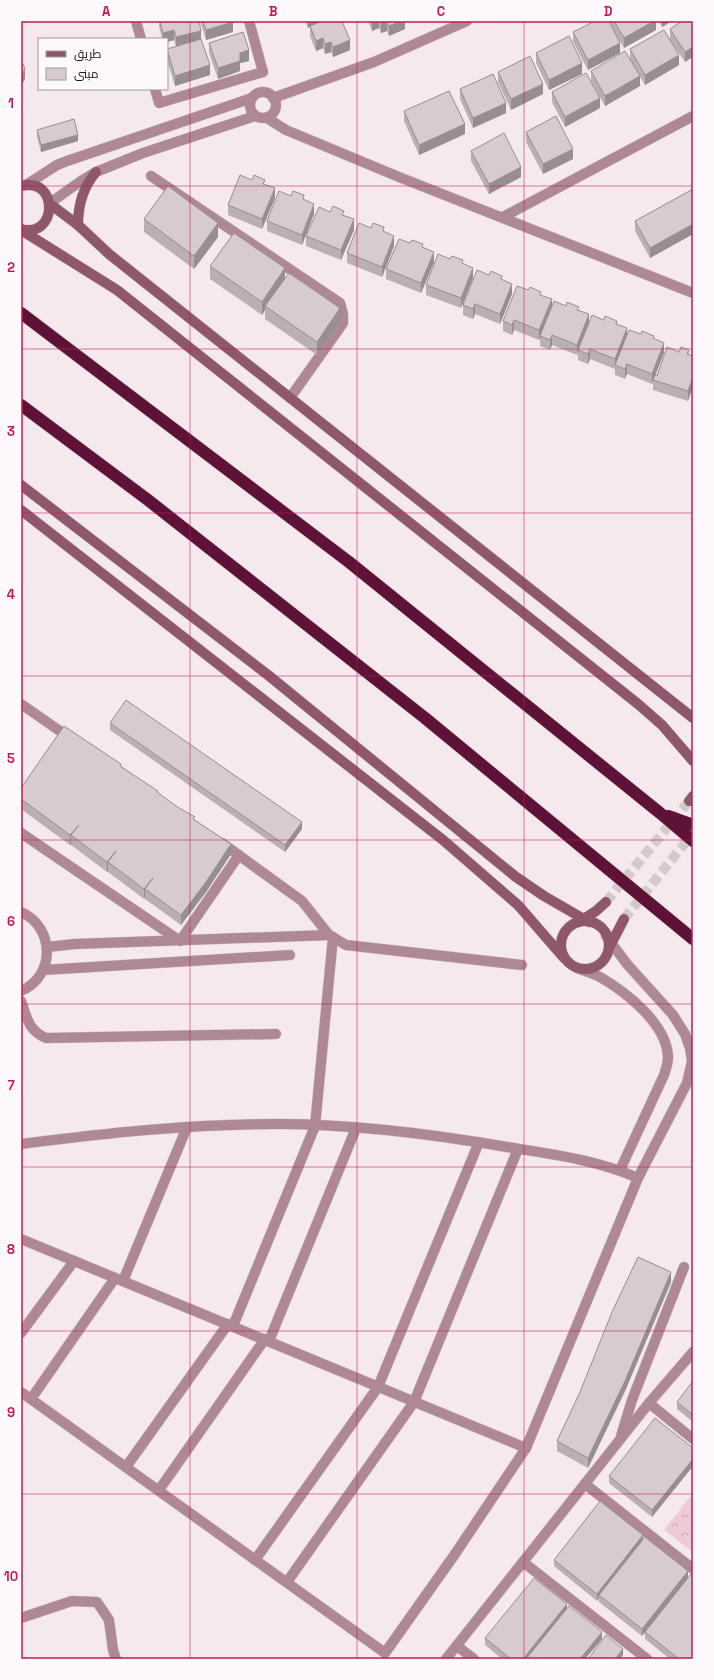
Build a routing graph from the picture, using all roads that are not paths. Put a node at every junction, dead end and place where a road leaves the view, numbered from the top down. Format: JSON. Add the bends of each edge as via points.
{"nodes":[{"id":1,"x":136,"y":21,"type":"edge"},
{"id":2,"x":249,"y":21,"type":"edge"},
{"id":3,"x":467,"y":21,"type":"edge"},
{"id":4,"x":141,"y":38,"type":"edge"},
{"id":5,"x":155,"y":90,"type":"edge"},
{"id":6,"x":252,"y":98,"type":"junction"},
{"id":7,"x":273,"y":98,"type":"junction"},
{"id":8,"x":255,"y":116,"type":"junction"},
{"id":9,"x":693,"y":116,"type":"edge"},
{"id":10,"x":267,"y":118,"type":"junction"},
{"id":11,"x":96,"y":172,"type":"junction"},
{"id":12,"x":151,"y":176,"type":"dead end"},
{"id":13,"x":23,"y":184,"type":"edge"},
{"id":14,"x":50,"y":204,"type":"junction"},
{"id":15,"x":503,"y":217,"type":"junction"},
{"id":16,"x":78,"y":225,"type":"junction"},
{"id":17,"x":21,"y":229,"type":"edge"},
{"id":18,"x":693,"y":292,"type":"edge"},
{"id":19,"x":21,"y":314,"type":"edge"},
{"id":20,"x":290,"y":398,"type":"junction"},
{"id":21,"x":21,"y":405,"type":"edge"},
{"id":22,"x":21,"y":485,"type":"edge"},
{"id":23,"x":21,"y":510,"type":"edge"},
{"id":24,"x":21,"y":704,"type":"edge"},
{"id":25,"x":693,"y":718,"type":"edge"},
{"id":26,"x":79,"y":744,"type":"edge"},
{"id":27,"x":693,"y":761,"type":"edge"},
{"id":28,"x":660,"y":813,"type":"junction"},
{"id":29,"x":693,"y":825,"type":"edge"},
{"id":30,"x":21,"y":833,"type":"edge"},
{"id":31,"x":214,"y":838,"type":"edge"},
{"id":32,"x":693,"y":841,"type":"edge"},
{"id":33,"x":239,"y":855,"type":"junction"},
{"id":34,"x":606,"y":902,"type":"tunnel mouth"},
{"id":35,"x":21,"y":912,"type":"edge"},
{"id":36,"x":624,"y":919,"type":"tunnel mouth"},
{"id":37,"x":584,"y":921,"type":"junction"},
{"id":38,"x":331,"y":936,"type":"junction"},
{"id":39,"x":693,"y":938,"type":"edge"},
{"id":40,"x":180,"y":941,"type":"junction"},
{"id":41,"x":609,"y":943,"type":"junction"},
{"id":42,"x":47,"y":947,"type":"junction"},
{"id":43,"x":290,"y":955,"type":"dead end"},
{"id":44,"x":564,"y":958,"type":"junction"},
{"id":45,"x":522,"y":965,"type":"dead end"},
{"id":46,"x":577,"y":968,"type":"junction"},
{"id":47,"x":43,"y":970,"type":"junction"},
{"id":48,"x":21,"y":991,"type":"edge"},
{"id":49,"x":21,"y":1001,"type":"edge"},
{"id":50,"x":276,"y":1034,"type":"dead end"},
{"id":51,"x":315,"y":1126,"type":"junction"},
{"id":52,"x":187,"y":1127,"type":"junction"},
{"id":53,"x":356,"y":1128,"type":"junction"},
{"id":54,"x":479,"y":1142,"type":"junction"},
{"id":55,"x":21,"y":1144,"type":"edge"},
{"id":56,"x":518,"y":1149,"type":"junction"},
{"id":57,"x":620,"y":1170,"type":"junction"},
{"id":58,"x":638,"y":1178,"type":"junction"},
{"id":59,"x":21,"y":1239,"type":"edge"},
{"id":60,"x":74,"y":1261,"type":"junction"},
{"id":61,"x":684,"y":1267,"type":"dead end"},
{"id":62,"x":119,"y":1280,"type":"junction"},
{"id":63,"x":230,"y":1325,"type":"junction"},
{"id":64,"x":21,"y":1333,"type":"edge"},
{"id":65,"x":267,"y":1340,"type":"junction"},
{"id":66,"x":693,"y":1352,"type":"edge"},
{"id":67,"x":378,"y":1387,"type":"junction"},
{"id":68,"x":21,"y":1392,"type":"edge"},
{"id":69,"x":31,"y":1399,"type":"junction"},
{"id":70,"x":414,"y":1402,"type":"junction"},
{"id":71,"x":649,"y":1403,"type":"junction"},
{"id":72,"x":693,"y":1439,"type":"edge"},
{"id":73,"x":614,"y":1447,"type":"junction"},
{"id":74,"x":526,"y":1448,"type":"junction"},
{"id":75,"x":126,"y":1467,"type":"junction"},
{"id":76,"x":585,"y":1484,"type":"junction"},
{"id":77,"x":159,"y":1490,"type":"junction"},
{"id":78,"x":255,"y":1560,"type":"junction"},
{"id":79,"x":524,"y":1562,"type":"junction"},
{"id":80,"x":693,"y":1570,"type":"edge"},
{"id":81,"x":287,"y":1582,"type":"junction"},
{"id":82,"x":21,"y":1618,"type":"edge"},
{"id":83,"x":457,"y":1646,"type":"junction"},
{"id":84,"x":116,"y":1659,"type":"edge"},
{"id":85,"x":446,"y":1659,"type":"edge"},
{"id":86,"x":474,"y":1659,"type":"edge"},
{"id":87,"x":647,"y":1659,"type":"edge"}],
"edges":[{"from":1,"to":4,"type":"street"},
{"from":2,"to":5,"type":"street","via":[[263,72],[159,103]]},
{"from":3,"to":7,"type":"street","via":[[374,62]]},
{"from":6,"to":7,"type":"street","via":[[263,93]]},
{"from":6,"to":8,"type":"street","via":[[250,109]]},
{"from":6,"to":13,"type":"street","via":[[67,161]]},
{"from":7,"to":10,"type":"street","via":[[275,109]]},
{"from":8,"to":10,"type":"street"},
{"from":8,"to":11,"type":"street","via":[[143,153]]},
{"from":9,"to":15,"type":"street"},
{"from":10,"to":15,"type":"street","via":[[286,130]]},
{"from":11,"to":14,"type":"street"},
{"from":11,"to":16,"type":"street","via":[[81,199]]},
{"from":12,"to":20,"type":"street","via":[[340,303],[342,323]]},
{"from":13,"to":14,"type":"street","via":[[39,188]]},
{"from":14,"to":16,"type":"street"},
{"from":14,"to":17,"type":"street","via":[[48,217],[43,223],[31,229]]},
{"from":15,"to":18,"type":"street"},
{"from":16,"to":20,"type":"street","via":[[109,254]]},
{"from":17,"to":27,"type":"street","via":[[117,290],[638,704],[662,725]]},
{"from":19,"to":28,"type":"highway","via":[[348,562]]},
{"from":20,"to":25,"type":"street"},
{"from":21,"to":39,"type":"highway","via":[[148,500],[425,718]]},
{"from":22,"to":37,"type":"street","via":[[268,675],[516,877]]},
{"from":23,"to":44,"type":"street","via":[[443,840],[518,905]]},
{"from":24,"to":26,"type":"street"},
{"from":28,"to":29,"type":"highway"},
{"from":28,"to":32,"type":"highway"},
{"from":30,"to":40,"type":"street"},
{"from":31,"to":33,"type":"street"},
{"from":33,"to":38,"type":"street","via":[[302,901]]},
{"from":33,"to":40,"type":"street"},
{"from":34,"to":37,"type":"street"},
{"from":35,"to":42,"type":"street","via":[[38,925]]},
{"from":36,"to":41,"type":"street"},
{"from":37,"to":41,"type":"street","via":[[602,929]]},
{"from":37,"to":44,"type":"street","via":[[571,926],[562,937]]},
{"from":38,"to":40,"type":"street"},
{"from":38,"to":45,"type":"street","via":[[346,945],[358,947]]},
{"from":38,"to":51,"type":"street"},
{"from":40,"to":42,"type":"street"},
{"from":41,"to":46,"type":"street","via":[[605,958],[600,964],[593,968]]},
{"from":41,"to":58,"type":"street","via":[[680,1025],[689,1043],[691,1054],[687,1083]]},
{"from":42,"to":47,"type":"street"},
{"from":43,"to":47,"type":"street"},
{"from":44,"to":46,"type":"street"},
{"from":46,"to":57,"type":"street","via":[[598,976],[635,1002],[657,1026],[667,1050],[668,1063],[664,1075]]},
{"from":47,"to":48,"type":"street","via":[[35,982]]},
{"from":49,"to":50,"type":"street","via":[[31,1028],[36,1034],[46,1038]]},
{"from":51,"to":52,"type":"street","via":[[278,1124]]},
{"from":51,"to":53,"type":"street"},
{"from":51,"to":63,"type":"street"},
{"from":52,"to":55,"type":"street"},
{"from":52,"to":62,"type":"street"},
{"from":53,"to":54,"type":"street"},
{"from":53,"to":65,"type":"street"},
{"from":54,"to":56,"type":"street"},
{"from":54,"to":67,"type":"street"},
{"from":56,"to":57,"type":"street"},
{"from":56,"to":70,"type":"street"},
{"from":57,"to":58,"type":"street"},
{"from":58,"to":74,"type":"street"},
{"from":59,"to":60,"type":"street"},
{"from":60,"to":62,"type":"street"},
{"from":60,"to":64,"type":"street"},
{"from":61,"to":73,"type":"street","via":[[632,1400],[621,1438]]},
{"from":62,"to":63,"type":"street"},
{"from":62,"to":69,"type":"street"},
{"from":63,"to":65,"type":"street"},
{"from":63,"to":75,"type":"street"},
{"from":65,"to":67,"type":"street"},
{"from":65,"to":77,"type":"street"},
{"from":66,"to":71,"type":"street"},
{"from":67,"to":70,"type":"street"},
{"from":67,"to":78,"type":"street"},
{"from":68,"to":69,"type":"street"},
{"from":69,"to":75,"type":"street"},
{"from":70,"to":74,"type":"street"},
{"from":70,"to":81,"type":"street"},
{"from":71,"to":72,"type":"street"},
{"from":71,"to":73,"type":"street"},
{"from":73,"to":76,"type":"street"},
{"from":74,"to":81,"type":"street","via":[[386,1653]]},
{"from":75,"to":77,"type":"street"},
{"from":76,"to":79,"type":"street"},
{"from":76,"to":80,"type":"street"},
{"from":77,"to":78,"type":"street"},
{"from":78,"to":81,"type":"street"},
{"from":79,"to":83,"type":"street"},
{"from":79,"to":87,"type":"street"},
{"from":82,"to":84,"type":"street","via":[[72,1602],[97,1602],[109,1620]]},
{"from":83,"to":85,"type":"street"},
{"from":83,"to":86,"type":"street"}]}
